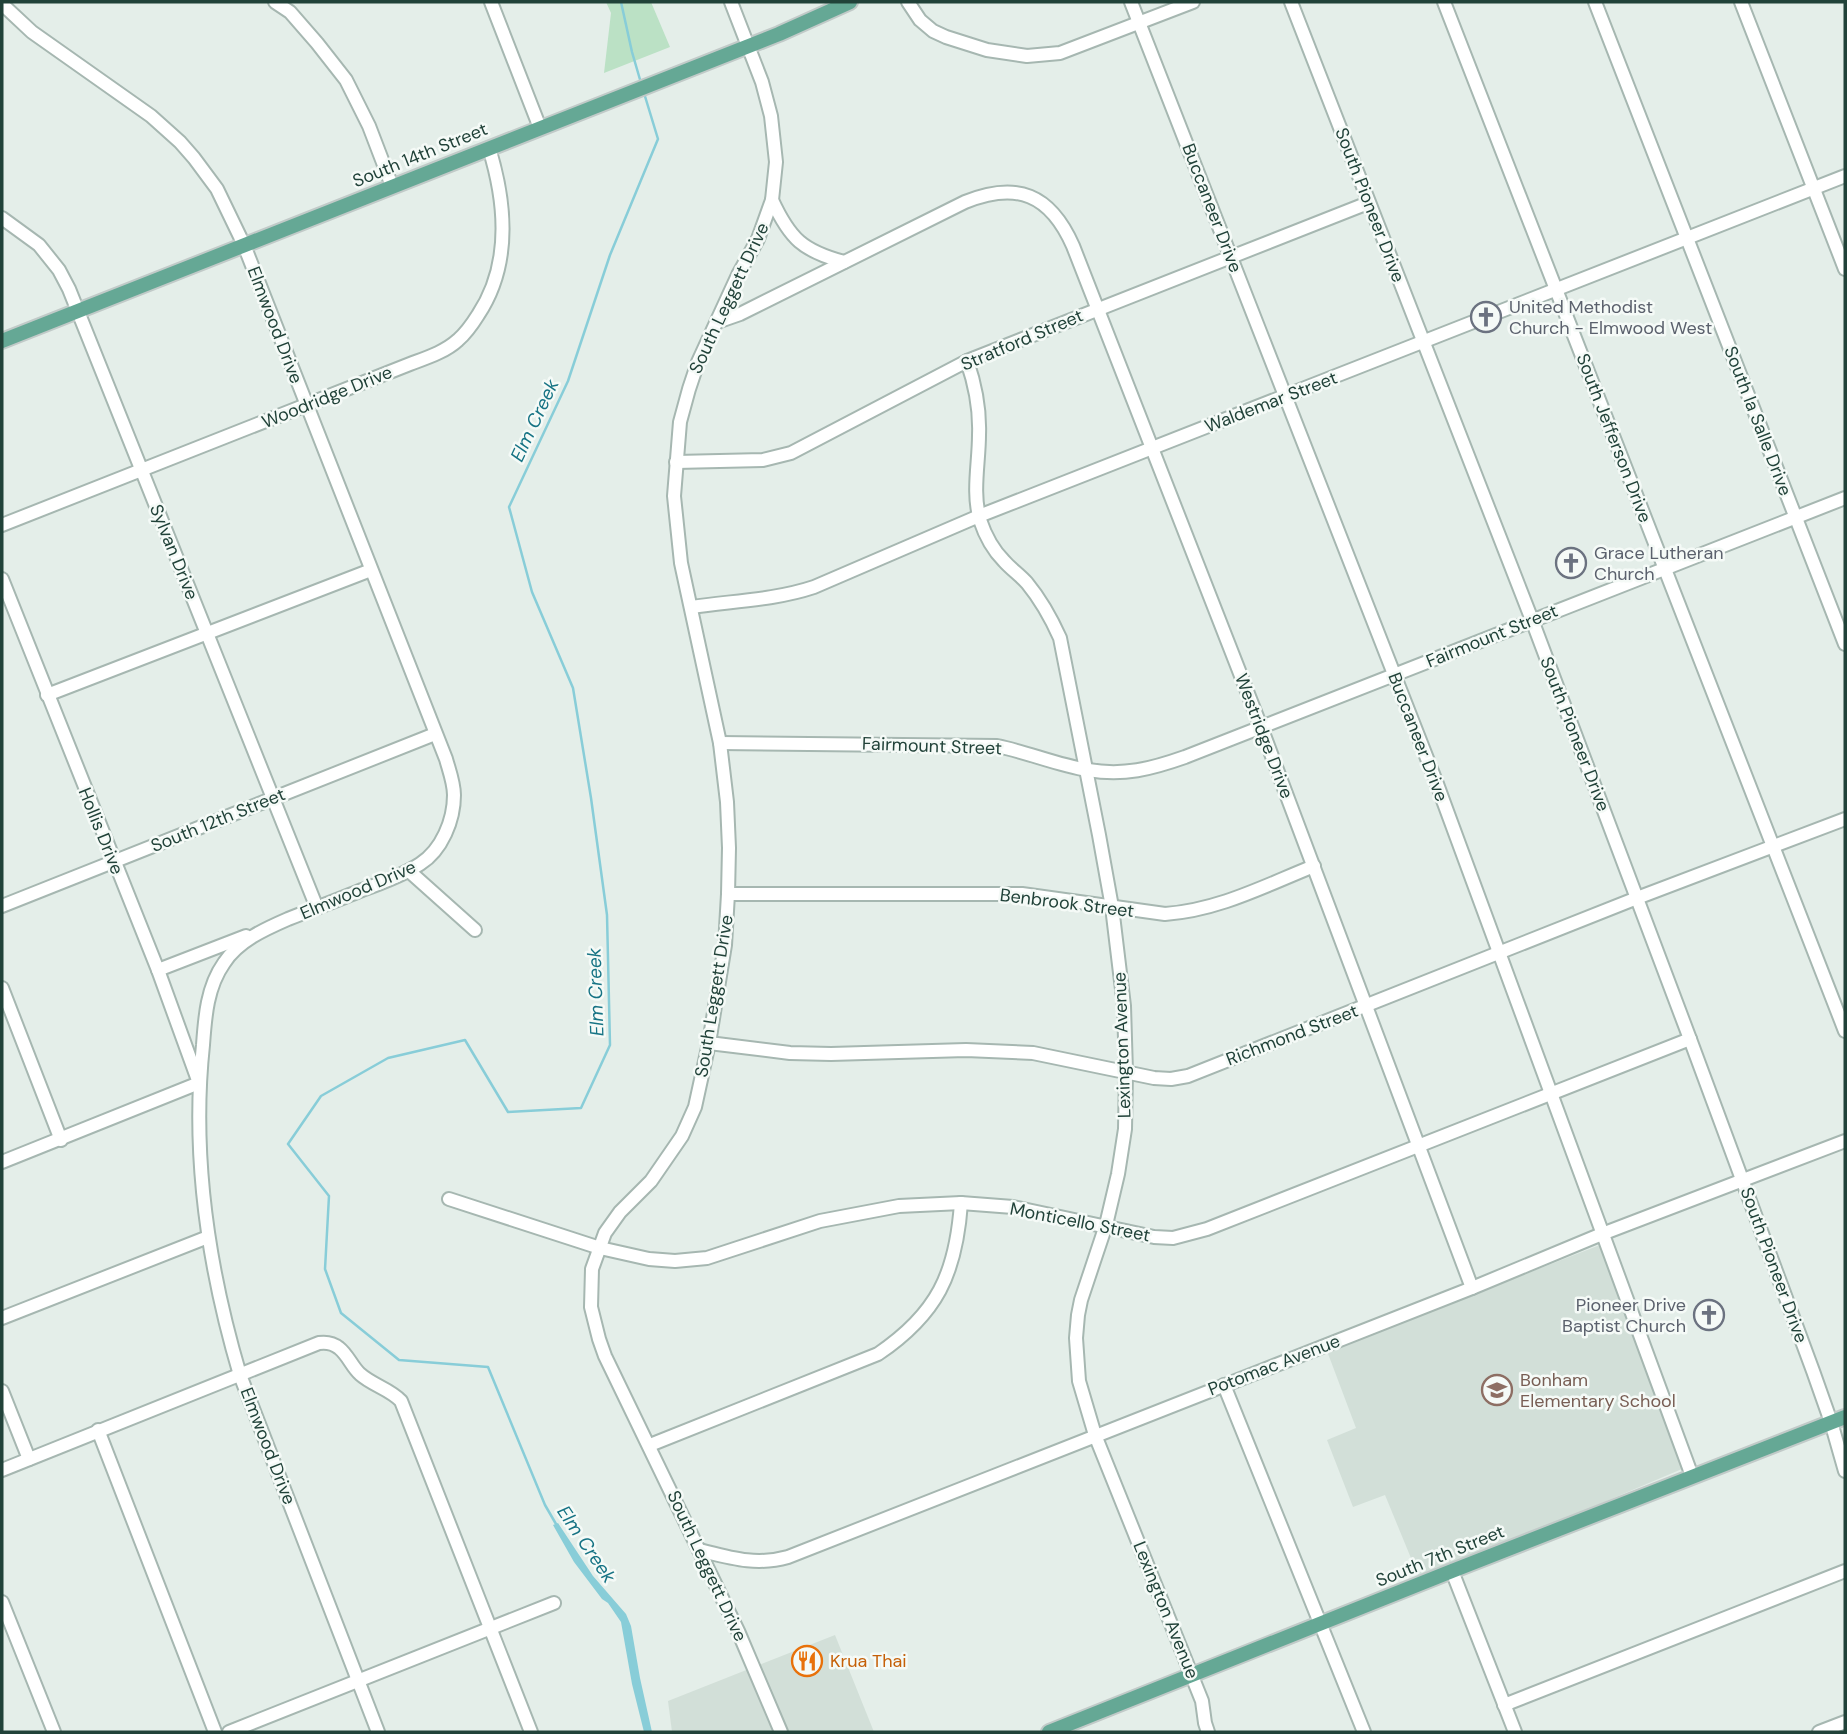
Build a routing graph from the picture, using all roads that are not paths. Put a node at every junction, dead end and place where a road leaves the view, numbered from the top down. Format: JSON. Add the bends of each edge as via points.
{"nodes":[{"id":1,"x":275,"y":2,"type":"edge"},
{"id":2,"x":491,"y":2,"type":"edge"},
{"id":3,"x":731,"y":2,"type":"edge"},
{"id":4,"x":850,"y":2,"type":"edge"},
{"id":5,"x":908,"y":2,"type":"edge"},
{"id":6,"x":1131,"y":2,"type":"edge"},
{"id":7,"x":1193,"y":2,"type":"edge"},
{"id":8,"x":1291,"y":2,"type":"edge"},
{"id":9,"x":1444,"y":2,"type":"edge"},
{"id":10,"x":1595,"y":2,"type":"edge"},
{"id":11,"x":1741,"y":2,"type":"edge"},
{"id":12,"x":2,"y":4,"type":"edge"},
{"id":13,"x":1139,"y":22,"type":"junction"},
{"id":14,"x":748,"y":46,"type":"junction"},
{"id":15,"x":540,"y":128,"type":"junction"},
{"id":16,"x":489,"y":148,"type":"junction"},
{"id":17,"x":1845,"y":176,"type":"edge"},
{"id":18,"x":392,"y":186,"type":"junction"},
{"id":19,"x":1814,"y":189,"type":"junction"},
{"id":20,"x":772,"y":200,"type":"junction"},
{"id":21,"x":1368,"y":203,"type":"junction"},
{"id":22,"x":2,"y":218,"type":"edge"},
{"id":23,"x":1686,"y":237,"type":"junction"},
{"id":24,"x":244,"y":245,"type":"junction"},
{"id":25,"x":1231,"y":257,"type":"junction"},
{"id":26,"x":844,"y":262,"type":"junction"},
{"id":27,"x":1845,"y":269,"type":"edge"},
{"id":28,"x":1556,"y":289,"type":"junction"},
{"id":29,"x":1096,"y":309,"type":"junction"},
{"id":30,"x":79,"y":311,"type":"junction"},
{"id":31,"x":717,"y":322,"type":"junction"},
{"id":32,"x":2,"y":341,"type":"edge"},
{"id":33,"x":1423,"y":342,"type":"junction"},
{"id":34,"x":967,"y":361,"type":"junction"},
{"id":35,"x":1284,"y":396,"type":"junction"},
{"id":36,"x":306,"y":406,"type":"junction"},
{"id":37,"x":1152,"y":449,"type":"junction"},
{"id":38,"x":676,"y":462,"type":"junction"},
{"id":39,"x":141,"y":470,"type":"junction"},
{"id":40,"x":1845,"y":498,"type":"edge"},
{"id":41,"x":979,"y":516,"type":"junction"},
{"id":42,"x":1796,"y":517,"type":"junction"},
{"id":43,"x":2,"y":524,"type":"edge"},
{"id":44,"x":1665,"y":569,"type":"junction"},
{"id":45,"x":371,"y":570,"type":"junction"},
{"id":46,"x":2,"y":579,"type":"edge"},
{"id":47,"x":5,"y":599,"type":"edge"},
{"id":48,"x":692,"y":607,"type":"junction"},
{"id":49,"x":1532,"y":620,"type":"junction"},
{"id":50,"x":206,"y":632,"type":"junction"},
{"id":51,"x":1845,"y":643,"type":"edge"},
{"id":52,"x":1394,"y":675,"type":"junction"},
{"id":53,"x":47,"y":695,"type":"junction"},
{"id":54,"x":1261,"y":727,"type":"junction"},
{"id":55,"x":435,"y":734,"type":"junction"},
{"id":56,"x":720,"y":743,"type":"junction"},
{"id":57,"x":1087,"y":770,"type":"junction"},
{"id":58,"x":273,"y":798,"type":"junction"},
{"id":59,"x":1845,"y":819,"type":"edge"},
{"id":60,"x":1773,"y":847,"type":"junction"},
{"id":61,"x":113,"y":861,"type":"junction"},
{"id":62,"x":1314,"y":866,"type":"junction"},
{"id":63,"x":409,"y":871,"type":"junction"},
{"id":64,"x":728,"y":894,"type":"junction"},
{"id":65,"x":1637,"y":898,"type":"junction"},
{"id":66,"x":2,"y":906,"type":"edge"},
{"id":67,"x":1112,"y":907,"type":"junction"},
{"id":68,"x":317,"y":908,"type":"junction"},
{"id":69,"x":267,"y":928,"type":"junction"},
{"id":70,"x":475,"y":930,"type":"dead end"},
{"id":71,"x":1499,"y":954,"type":"junction"},
{"id":72,"x":158,"y":970,"type":"junction"},
{"id":73,"x":2,"y":988,"type":"edge"},
{"id":74,"x":1366,"y":1006,"type":"junction"},
{"id":75,"x":1845,"y":1031,"type":"edge"},
{"id":76,"x":1690,"y":1039,"type":"junction"},
{"id":77,"x":709,"y":1043,"type":"junction"},
{"id":78,"x":1126,"y":1072,"type":"junction"},
{"id":79,"x":199,"y":1083,"type":"junction"},
{"id":80,"x":1552,"y":1093,"type":"junction"},
{"id":81,"x":61,"y":1140,"type":"junction"},
{"id":82,"x":1845,"y":1141,"type":"edge"},
{"id":83,"x":1418,"y":1145,"type":"junction"},
{"id":84,"x":2,"y":1162,"type":"edge"},
{"id":85,"x":1742,"y":1180,"type":"junction"},
{"id":86,"x":449,"y":1199,"type":"dead end"},
{"id":87,"x":961,"y":1203,"type":"junction"},
{"id":88,"x":1105,"y":1225,"type":"junction"},
{"id":89,"x":1602,"y":1234,"type":"junction"},
{"id":90,"x":208,"y":1237,"type":"junction"},
{"id":91,"x":600,"y":1248,"type":"junction"},
{"id":92,"x":1472,"y":1288,"type":"junction"},
{"id":93,"x":2,"y":1318,"type":"edge"},
{"id":94,"x":240,"y":1375,"type":"junction"},
{"id":95,"x":1224,"y":1385,"type":"junction"},
{"id":96,"x":2,"y":1391,"type":"edge"},
{"id":97,"x":1845,"y":1417,"type":"edge"},
{"id":98,"x":1831,"y":1422,"type":"junction"},
{"id":99,"x":98,"y":1430,"type":"junction"},
{"id":100,"x":1096,"y":1435,"type":"junction"},
{"id":101,"x":650,"y":1446,"type":"junction"},
{"id":102,"x":29,"y":1459,"type":"junction"},
{"id":103,"x":2,"y":1470,"type":"edge"},
{"id":104,"x":1845,"y":1471,"type":"edge"},
{"id":105,"x":1692,"y":1476,"type":"junction"},
{"id":106,"x":699,"y":1550,"type":"junction"},
{"id":107,"x":1452,"y":1571,"type":"junction"},
{"id":108,"x":1845,"y":1571,"type":"edge"},
{"id":109,"x":2,"y":1602,"type":"edge"},
{"id":110,"x":554,"y":1603,"type":"dead end"},
{"id":111,"x":1322,"y":1625,"type":"junction"},
{"id":112,"x":489,"y":1629,"type":"junction"},
{"id":113,"x":1192,"y":1676,"type":"junction"},
{"id":114,"x":359,"y":1681,"type":"junction"},
{"id":115,"x":1504,"y":1705,"type":"junction"},
{"id":116,"x":1845,"y":1722,"type":"edge"},
{"id":117,"x":54,"y":1732,"type":"edge"},
{"id":118,"x":215,"y":1732,"type":"edge"},
{"id":119,"x":229,"y":1732,"type":"edge"},
{"id":120,"x":378,"y":1732,"type":"edge"},
{"id":121,"x":531,"y":1732,"type":"edge"},
{"id":122,"x":780,"y":1732,"type":"edge"},
{"id":123,"x":1049,"y":1732,"type":"edge"},
{"id":124,"x":1208,"y":1732,"type":"edge"},
{"id":125,"x":1364,"y":1732,"type":"edge"},
{"id":126,"x":1515,"y":1732,"type":"edge"},
{"id":127,"x":1819,"y":1732,"type":"edge"}],
"edges":[{"from":1,"to":18,"type":"street","via":[[290,12],[346,80]]},
{"from":2,"to":15,"type":"street"},
{"from":3,"to":14,"type":"street","name":"South Leggett Drive"},
{"from":4,"to":14,"type":"main road","name":"South 14th Street"},
{"from":5,"to":13,"type":"street","via":[[933,31],[1013,55],[1060,53]]},
{"from":6,"to":13,"type":"street","name":"Buccaneer Drive"},
{"from":7,"to":13,"type":"street"},
{"from":8,"to":21,"type":"street","name":"South Pioneer Drive"},
{"from":9,"to":28,"type":"street","name":"South Jefferson Drive"},
{"from":10,"to":23,"type":"street","name":"South la Salle Drive"},
{"from":11,"to":19,"type":"street"},
{"from":12,"to":24,"type":"street","name":"Elmwood Drive","via":[[32,32],[151,116],[180,142],[217,189]]},
{"from":13,"to":25,"type":"street","name":"Buccaneer Drive"},
{"from":14,"to":15,"type":"main road","name":"South 14th Street"},
{"from":14,"to":20,"type":"street","name":"South Leggett Drive","via":[[762,82],[775,141]]},
{"from":15,"to":16,"type":"main road","name":"South 14th Street"},
{"from":16,"to":18,"type":"main road","name":"South 14th Street"},
{"from":16,"to":36,"type":"street","name":"Woodridge Drive","via":[[504,228],[491,293],[472,324],[458,341],[438,353]]},
{"from":17,"to":19,"type":"street","name":"Waldemar Street"},
{"from":18,"to":24,"type":"main road","name":"South 14th Street"},
{"from":19,"to":23,"type":"street","name":"Waldemar Street"},
{"from":19,"to":27,"type":"street"},
{"from":20,"to":26,"type":"street","via":[[785,225],[804,246]]},
{"from":20,"to":31,"type":"street","name":"South Leggett Drive"},
{"from":21,"to":25,"type":"street","name":"Stratford Street"},
{"from":21,"to":33,"type":"street","name":"South Pioneer Drive"},
{"from":22,"to":30,"type":"street","name":"Sylvan Drive","via":[[39,245],[59,270]]},
{"from":23,"to":28,"type":"street","name":"Waldemar Street"},
{"from":23,"to":42,"type":"street","name":"South la Salle Drive"},
{"from":24,"to":30,"type":"main road","name":"South 14th Street"},
{"from":24,"to":36,"type":"street","name":"Elmwood Drive"},
{"from":25,"to":29,"type":"street","name":"Stratford Street"},
{"from":25,"to":35,"type":"street","name":"Buccaneer Drive"},
{"from":26,"to":29,"type":"street","name":"Westridge Drive","via":[[965,202],[1005,191],[1018,193],[1057,217]]},
{"from":26,"to":31,"type":"street"},
{"from":28,"to":33,"type":"street","name":"Waldemar Street"},
{"from":28,"to":44,"type":"street","name":"South Jefferson Drive"},
{"from":29,"to":34,"type":"street","name":"Stratford Street"},
{"from":29,"to":37,"type":"street","name":"Westridge Drive"},
{"from":30,"to":32,"type":"main road","name":"South 14th Street"},
{"from":30,"to":39,"type":"street","name":"Sylvan Drive"},
{"from":31,"to":38,"type":"street","name":"South Leggett Drive","via":[[689,389]]},
{"from":33,"to":35,"type":"street","name":"Waldemar Street"},
{"from":33,"to":49,"type":"street","name":"South Pioneer Drive"},
{"from":34,"to":38,"type":"street","name":"Stratford Street","via":[[791,453],[763,460]]},
{"from":34,"to":41,"type":"street","name":"Lexington Avenue","via":[[979,432]]},
{"from":35,"to":37,"type":"street","name":"Waldemar Street"},
{"from":35,"to":52,"type":"street","name":"Buccaneer Drive"},
{"from":36,"to":39,"type":"street","name":"Woodridge Drive"},
{"from":36,"to":45,"type":"street","name":"Elmwood Drive"},
{"from":37,"to":41,"type":"street","name":"Waldemar Street"},
{"from":37,"to":54,"type":"street","name":"Westridge Drive"},
{"from":38,"to":48,"type":"street","name":"South Leggett Drive","via":[[677,528]]},
{"from":39,"to":43,"type":"street","name":"Woodridge Drive"},
{"from":39,"to":50,"type":"street","name":"Sylvan Drive"},
{"from":40,"to":42,"type":"street","name":"Fairmount Street"},
{"from":41,"to":48,"type":"street","name":"Waldemar Street","via":[[794,594]]},
{"from":41,"to":57,"type":"street","name":"Lexington Avenue","via":[[994,549],[1027,583],[1060,638]]},
{"from":42,"to":44,"type":"street","name":"Fairmount Street"},
{"from":42,"to":51,"type":"street","name":"South la Salle Drive"},
{"from":44,"to":49,"type":"street","name":"Fairmount Street"},
{"from":44,"to":60,"type":"street","name":"South Jefferson Drive"},
{"from":45,"to":50,"type":"street"},
{"from":45,"to":55,"type":"street","name":"Elmwood Drive"},
{"from":46,"to":47,"type":"street","name":"Hollis Drive"},
{"from":47,"to":53,"type":"street","name":"Hollis Drive"},
{"from":48,"to":56,"type":"street","name":"South Leggett Drive"},
{"from":49,"to":52,"type":"street","name":"Fairmount Street"},
{"from":49,"to":65,"type":"street","name":"South Pioneer Drive"},
{"from":50,"to":53,"type":"street"},
{"from":50,"to":58,"type":"street","name":"Sylvan Drive"},
{"from":52,"to":54,"type":"street","name":"Fairmount Street"},
{"from":52,"to":71,"type":"street","name":"Buccaneer Drive"},
{"from":53,"to":61,"type":"street","name":"Hollis Drive"},
{"from":54,"to":57,"type":"street","name":"Fairmount Street","via":[[1147,769]]},
{"from":54,"to":62,"type":"street","name":"Westridge Drive"},
{"from":55,"to":58,"type":"street","name":"South 12th Street"},
{"from":55,"to":63,"type":"street","name":"Elmwood Drive","via":[[452,778],[451,820],[440,844]]},
{"from":56,"to":57,"type":"street","name":"Fairmount Street","via":[[997,746]]},
{"from":56,"to":64,"type":"street","name":"South Leggett Drive","via":[[727,802]]},
{"from":57,"to":67,"type":"street","name":"Lexington Avenue"},
{"from":58,"to":61,"type":"street","name":"South 12th Street"},
{"from":58,"to":68,"type":"street","name":"Sylvan Drive"},
{"from":59,"to":60,"type":"street","name":"Richmond Street"},
{"from":60,"to":65,"type":"street","name":"Richmond Street"},
{"from":60,"to":75,"type":"street","name":"South Jefferson Drive"},
{"from":61,"to":66,"type":"street","name":"South 12th Street"},
{"from":61,"to":72,"type":"street","name":"Hollis Drive"},
{"from":62,"to":67,"type":"street","name":"Benbrook Street","via":[[1210,907],[1165,914]]},
{"from":62,"to":74,"type":"street","name":"Westridge Drive"},
{"from":63,"to":68,"type":"street","name":"Elmwood Drive"},
{"from":63,"to":70,"type":"street"},
{"from":64,"to":67,"type":"street","name":"Benbrook Street","via":[[1023,894]]},
{"from":64,"to":77,"type":"street","name":"South Leggett Drive"},
{"from":65,"to":71,"type":"street","name":"Richmond Street"},
{"from":65,"to":76,"type":"street","name":"South Pioneer Drive"},
{"from":67,"to":78,"type":"street","name":"Lexington Avenue","via":[[1124,1006]]},
{"from":68,"to":69,"type":"street","name":"Elmwood Drive"},
{"from":69,"to":72,"type":"street"},
{"from":69,"to":79,"type":"street","name":"Elmwood Drive","via":[[240,946],[216,978],[205,1020]]},
{"from":71,"to":74,"type":"street","name":"Richmond Street"},
{"from":71,"to":80,"type":"street","name":"Buccaneer Drive"},
{"from":72,"to":79,"type":"street","name":"Hollis Drive"},
{"from":73,"to":81,"type":"street"},
{"from":74,"to":78,"type":"street","name":"Richmond Street","via":[[1188,1076],[1154,1078]]},
{"from":74,"to":83,"type":"street","name":"Westridge Drive"},
{"from":76,"to":80,"type":"street","name":"Monticello Street"},
{"from":76,"to":85,"type":"street","name":"South Pioneer Drive"},
{"from":77,"to":78,"type":"street","name":"Richmond Street","via":[[790,1053],[1033,1053]]},
{"from":77,"to":91,"type":"street","name":"South Leggett Drive","via":[[695,1107],[682,1136],[651,1181],[620,1212]]},
{"from":78,"to":88,"type":"street","name":"Lexington Avenue","via":[[1125,1129]]},
{"from":79,"to":81,"type":"street"},
{"from":79,"to":90,"type":"street","name":"Elmwood Drive"},
{"from":80,"to":83,"type":"street","name":"Monticello Street"},
{"from":80,"to":89,"type":"street","name":"Buccaneer Drive"},
{"from":81,"to":84,"type":"street"},
{"from":82,"to":85,"type":"street","name":"Potomac Avenue"},
{"from":83,"to":88,"type":"street","name":"Monticello Street","via":[[1187,1235],[1154,1237]]},
{"from":83,"to":92,"type":"street","name":"Westridge Drive"},
{"from":85,"to":89,"type":"street","name":"Potomac Avenue"},
{"from":85,"to":98,"type":"street","name":"South Pioneer Drive"},
{"from":86,"to":91,"type":"street","name":"Monticello Street"},
{"from":87,"to":88,"type":"street","name":"Monticello Street","via":[[1013,1207]]},
{"from":87,"to":91,"type":"street","name":"Monticello Street","via":[[899,1206],[820,1221],[707,1258],[649,1259]]},
{"from":87,"to":101,"type":"street","via":[[959,1234],[945,1277],[932,1305],[899,1340],[878,1354]]},
{"from":88,"to":100,"type":"street","name":"Lexington Avenue","via":[[1081,1300],[1076,1338],[1079,1381]]},
{"from":89,"to":92,"type":"street","name":"Potomac Avenue"},
{"from":89,"to":105,"type":"street","name":"Buccaneer Drive"},
{"from":90,"to":93,"type":"street"},
{"from":90,"to":94,"type":"street","name":"Elmwood Drive"},
{"from":91,"to":101,"type":"street","name":"South Leggett Drive","via":[[592,1269],[594,1323],[605,1356]]},
{"from":92,"to":95,"type":"street","name":"Potomac Avenue"},
{"from":94,"to":99,"type":"street"},
{"from":94,"to":112,"type":"street","via":[[326,1342],[341,1349],[358,1372],[401,1401]]},
{"from":94,"to":114,"type":"street","name":"Elmwood Drive"},
{"from":95,"to":100,"type":"street","name":"Potomac Avenue"},
{"from":95,"to":111,"type":"street"},
{"from":96,"to":102,"type":"street"},
{"from":97,"to":98,"type":"main road","name":"South 7th Street"},
{"from":98,"to":104,"type":"street","name":"South Pioneer Drive"},
{"from":98,"to":105,"type":"main road","name":"South 7th Street"},
{"from":99,"to":102,"type":"street"},
{"from":99,"to":118,"type":"street"},
{"from":100,"to":106,"type":"street","name":"Potomac Avenue","via":[[788,1557],[769,1562]]},
{"from":100,"to":113,"type":"street","name":"Lexington Avenue"},
{"from":101,"to":106,"type":"street","name":"South Leggett Drive"},
{"from":102,"to":103,"type":"street"},
{"from":105,"to":107,"type":"main road","name":"South 7th Street"},
{"from":106,"to":122,"type":"street","name":"South Leggett Drive"},
{"from":107,"to":111,"type":"main road","name":"South 7th Street"},
{"from":107,"to":115,"type":"street"},
{"from":108,"to":115,"type":"street"},
{"from":109,"to":117,"type":"street"},
{"from":110,"to":112,"type":"street"},
{"from":111,"to":113,"type":"main road","name":"South 7th Street"},
{"from":111,"to":125,"type":"street"},
{"from":112,"to":114,"type":"street"},
{"from":112,"to":121,"type":"street"},
{"from":113,"to":123,"type":"main road","name":"South 7th Street"},
{"from":113,"to":124,"type":"street","name":"Lexington Avenue"},
{"from":114,"to":119,"type":"street"},
{"from":114,"to":120,"type":"street","name":"Elmwood Drive"},
{"from":115,"to":126,"type":"street"},
{"from":116,"to":127,"type":"street"}]}
